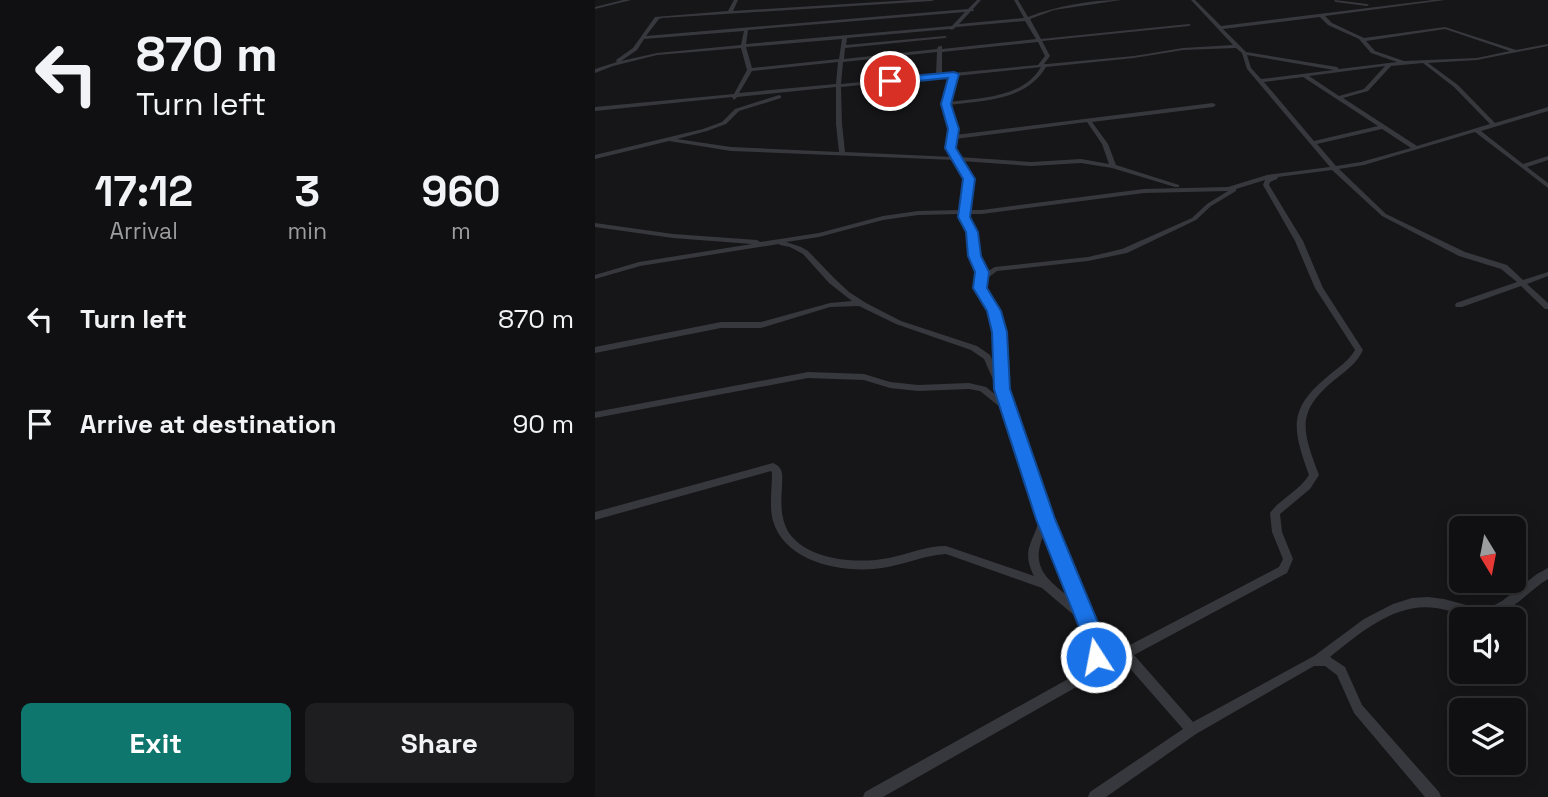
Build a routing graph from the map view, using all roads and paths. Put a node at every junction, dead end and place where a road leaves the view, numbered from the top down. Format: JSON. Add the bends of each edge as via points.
{"nodes":[{"id":1,"x":629,"y":0,"type":"edge"},
{"id":2,"x":736,"y":0,"type":"edge"},
{"id":3,"x":932,"y":0,"type":"edge"},
{"id":4,"x":979,"y":0,"type":"edge"},
{"id":5,"x":1017,"y":0,"type":"edge"},
{"id":6,"x":1065,"y":0,"type":"edge"},
{"id":7,"x":1119,"y":0,"type":"edge"},
{"id":8,"x":1193,"y":0,"type":"edge"},
{"id":9,"x":1438,"y":0,"type":"edge"},
{"id":10,"x":1335,"y":1,"type":"edge"},
{"id":11,"x":856,"y":3,"type":"edge"},
{"id":12,"x":1070,"y":6,"type":"junction"},
{"id":13,"x":1393,"y":6,"type":"junction"},
{"id":14,"x":595,"y":8,"type":"edge"},
{"id":15,"x":972,"y":10,"type":"junction"},
{"id":16,"x":1339,"y":12,"type":"junction"},
{"id":17,"x":730,"y":13,"type":"junction"},
{"id":18,"x":1321,"y":15,"type":"junction"},
{"id":19,"x":859,"y":19,"type":"junction"},
{"id":20,"x":1028,"y":19,"type":"junction"},
{"id":21,"x":1189,"y":25,"type":"dead end"},
{"id":22,"x":955,"y":27,"type":"junction"},
{"id":23,"x":1220,"y":28,"type":"junction"},
{"id":24,"x":746,"y":30,"type":"junction"},
{"id":25,"x":874,"y":34,"type":"junction"},
{"id":26,"x":845,"y":36,"type":"junction"},
{"id":27,"x":945,"y":37,"type":"junction"},
{"id":28,"x":642,"y":38,"type":"junction"},
{"id":29,"x":1038,"y":40,"type":"junction"},
{"id":30,"x":1363,"y":40,"type":"junction"},
{"id":31,"x":1548,"y":45,"type":"edge"},
{"id":32,"x":743,"y":46,"type":"junction"},
{"id":33,"x":1238,"y":46,"type":"junction"},
{"id":34,"x":843,"y":47,"type":"junction"},
{"id":35,"x":939,"y":50,"type":"junction"},
{"id":36,"x":1515,"y":51,"type":"junction"},
{"id":37,"x":1244,"y":53,"type":"junction"},
{"id":38,"x":840,"y":60,"type":"junction"},
{"id":39,"x":1404,"y":63,"type":"junction"},
{"id":40,"x":1425,"y":63,"type":"junction"},
{"id":41,"x":611,"y":65,"type":"junction"},
{"id":42,"x":1389,"y":65,"type":"junction"},
{"id":43,"x":1042,"y":66,"type":"junction"},
{"id":44,"x":750,"y":70,"type":"junction"},
{"id":45,"x":595,"y":71,"type":"edge"},
{"id":46,"x":1346,"y":71,"type":"junction"},
{"id":47,"x":954,"y":74,"type":"junction"},
{"id":48,"x":939,"y":76,"type":"junction"},
{"id":49,"x":1305,"y":76,"type":"junction"},
{"id":50,"x":1260,"y":81,"type":"junction"},
{"id":51,"x":837,"y":87,"type":"junction"},
{"id":52,"x":801,"y":91,"type":"junction"},
{"id":53,"x":734,"y":97,"type":"junction"},
{"id":54,"x":1338,"y":99,"type":"junction"},
{"id":55,"x":946,"y":104,"type":"junction"},
{"id":56,"x":1213,"y":105,"type":"dead end"},
{"id":57,"x":595,"y":109,"type":"edge"},
{"id":58,"x":1548,"y":109,"type":"edge"},
{"id":59,"x":1088,"y":120,"type":"junction"},
{"id":60,"x":1494,"y":125,"type":"junction"},
{"id":61,"x":1382,"y":127,"type":"junction"},
{"id":62,"x":1476,"y":130,"type":"junction"},
{"id":63,"x":953,"y":137,"type":"junction"},
{"id":64,"x":669,"y":139,"type":"junction"},
{"id":65,"x":1314,"y":143,"type":"junction"},
{"id":66,"x":1416,"y":148,"type":"junction"},
{"id":67,"x":842,"y":154,"type":"junction"},
{"id":68,"x":595,"y":157,"type":"edge"},
{"id":69,"x":1548,"y":158,"type":"edge"},
{"id":70,"x":955,"y":160,"type":"junction"},
{"id":71,"x":1113,"y":166,"type":"junction"},
{"id":72,"x":1523,"y":166,"type":"junction"},
{"id":73,"x":1335,"y":169,"type":"junction"},
{"id":74,"x":1280,"y":177,"type":"junction"},
{"id":75,"x":1238,"y":186,"type":"junction"},
{"id":76,"x":1548,"y":186,"type":"edge"},
{"id":77,"x":1193,"y":189,"type":"junction"},
{"id":78,"x":964,"y":213,"type":"junction"},
{"id":79,"x":595,"y":225,"type":"edge"},
{"id":80,"x":771,"y":243,"type":"junction"},
{"id":81,"x":1548,"y":274,"type":"edge"},
{"id":82,"x":595,"y":277,"type":"edge"},
{"id":83,"x":981,"y":279,"type":"junction"},
{"id":84,"x":1524,"y":283,"type":"junction"},
{"id":85,"x":863,"y":303,"type":"junction"},
{"id":86,"x":1459,"y":305,"type":"dead end"},
{"id":87,"x":1548,"y":307,"type":"edge"},
{"id":88,"x":595,"y":350,"type":"edge"},
{"id":89,"x":1002,"y":389,"type":"junction"},
{"id":90,"x":1008,"y":409,"type":"junction"},
{"id":91,"x":595,"y":415,"type":"edge"},
{"id":92,"x":595,"y":516,"type":"edge"},
{"id":93,"x":1045,"y":519,"type":"junction"},
{"id":94,"x":1548,"y":573,"type":"edge"},
{"id":95,"x":1044,"y":583,"type":"junction"},
{"id":96,"x":1088,"y":621,"type":"junction"},
{"id":97,"x":1125,"y":654,"type":"junction"},
{"id":98,"x":1316,"y":660,"type":"junction"},
{"id":99,"x":1192,"y":730,"type":"junction"},
{"id":100,"x":870,"y":797,"type":"edge"},
{"id":101,"x":1095,"y":797,"type":"edge"},
{"id":102,"x":1434,"y":797,"type":"edge"}],
"edges":[{"from":1,"to":14,"type":"street"},
{"from":2,"to":17,"type":"street"},
{"from":3,"to":11,"type":"street"},
{"from":4,"to":15,"type":"street"},
{"from":5,"to":20,"type":"street"},
{"from":6,"to":12,"type":"street"},
{"from":7,"to":12,"type":"street"},
{"from":8,"to":23,"type":"street"},
{"from":9,"to":13,"type":"street"},
{"from":10,"to":13,"type":"street"},
{"from":10,"to":16,"type":"street","via":[[1343,6]]},
{"from":11,"to":17,"type":"street"},
{"from":11,"to":19,"type":"street"},
{"from":12,"to":20,"type":"street"},
{"from":13,"to":16,"type":"street"},
{"from":15,"to":19,"type":"street"},
{"from":15,"to":22,"type":"street"},
{"from":16,"to":18,"type":"street"},
{"from":17,"to":28,"type":"street","via":[[657,18]]},
{"from":18,"to":23,"type":"street"},
{"from":18,"to":30,"type":"street"},
{"from":19,"to":24,"type":"street"},
{"from":19,"to":25,"type":"street","via":[[862,28]]},
{"from":20,"to":22,"type":"street"},
{"from":20,"to":29,"type":"street"},
{"from":21,"to":29,"type":"street"},
{"from":22,"to":25,"type":"street"},
{"from":22,"to":27,"type":"street"},
{"from":23,"to":33,"type":"street"},
{"from":24,"to":28,"type":"street"},
{"from":24,"to":32,"type":"street"},
{"from":25,"to":26,"type":"street"},
{"from":26,"to":32,"type":"street"},
{"from":26,"to":34,"type":"street"},
{"from":27,"to":34,"type":"street"},
{"from":27,"to":35,"type":"street"},
{"from":28,"to":41,"type":"street","via":[[635,49]]},
{"from":29,"to":35,"type":"street"},
{"from":29,"to":43,"type":"street","via":[[1048,56]]},
{"from":30,"to":36,"type":"street","via":[[1445,28]]},
{"from":30,"to":39,"type":"street","via":[[1373,52]]},
{"from":31,"to":36,"type":"street"},
{"from":32,"to":41,"type":"street","via":[[657,54]]},
{"from":32,"to":44,"type":"street"},
{"from":33,"to":37,"type":"street"},
{"from":33,"to":43,"type":"street"},
{"from":34,"to":38,"type":"street"},
{"from":35,"to":38,"type":"street"},
{"from":35,"to":48,"type":"street"},
{"from":36,"to":40,"type":"street"},
{"from":37,"to":46,"type":"street"},
{"from":37,"to":50,"type":"street"},
{"from":38,"to":44,"type":"street"},
{"from":38,"to":51,"type":"street"},
{"from":39,"to":40,"type":"street"},
{"from":39,"to":42,"type":"street"},
{"from":40,"to":60,"type":"street","via":[[1456,86]]},
{"from":41,"to":45,"type":"street"},
{"from":42,"to":46,"type":"street"},
{"from":42,"to":54,"type":"street","via":[[1366,90]]},
{"from":43,"to":47,"type":"street"},
{"from":43,"to":55,"type":"street","via":[[1041,76],[1026,86]]},
{"from":44,"to":53,"type":"street"},
{"from":46,"to":49,"type":"street"},
{"from":47,"to":48,"type":"street"},
{"from":47,"to":55,"type":"street"},
{"from":48,"to":51,"type":"street"},
{"from":49,"to":50,"type":"street"},
{"from":49,"to":54,"type":"street"},
{"from":50,"to":65,"type":"street"},
{"from":51,"to":52,"type":"street"},
{"from":51,"to":67,"type":"street"},
{"from":52,"to":53,"type":"street"},
{"from":52,"to":64,"type":"street","via":[[737,110],[716,127]]},
{"from":53,"to":57,"type":"street"},
{"from":54,"to":61,"type":"street"},
{"from":55,"to":63,"type":"street"},
{"from":56,"to":59,"type":"street"},
{"from":58,"to":60,"type":"street"},
{"from":59,"to":63,"type":"street"},
{"from":59,"to":71,"type":"street"},
{"from":60,"to":62,"type":"street"},
{"from":61,"to":65,"type":"street"},
{"from":61,"to":66,"type":"street"},
{"from":62,"to":66,"type":"street"},
{"from":62,"to":72,"type":"street"},
{"from":63,"to":70,"type":"street"},
{"from":64,"to":67,"type":"street","via":[[731,149]]},
{"from":64,"to":68,"type":"street"},
{"from":65,"to":73,"type":"street"},
{"from":66,"to":73,"type":"street"},
{"from":67,"to":70,"type":"street"},
{"from":69,"to":72,"type":"street"},
{"from":70,"to":71,"type":"street","via":[[1081,161]]},
{"from":70,"to":78,"type":"street","via":[[969,179]]},
{"from":71,"to":77,"type":"street"},
{"from":72,"to":76,"type":"street"},
{"from":73,"to":74,"type":"street"},
{"from":73,"to":84,"type":"street","via":[[1402,226],[1462,254],[1504,267]]},
{"from":74,"to":75,"type":"street"},
{"from":74,"to":97,"type":"street","via":[[1266,185],[1299,241],[1319,288],[1359,350],[1354,361],[1322,385],[1301,416],[1298,431],[1314,475],[1311,484],[1275,513],[1288,559],[1283,570]]},
{"from":75,"to":77,"type":"street"},
{"from":75,"to":83,"type":"street","via":[[1194,219],[1124,251],[995,269]]},
{"from":77,"to":78,"type":"street"},
{"from":78,"to":80,"type":"street","via":[[883,218]]},
{"from":78,"to":83,"type":"street"},
{"from":79,"to":80,"type":"street"},
{"from":80,"to":82,"type":"street","via":[[639,264]]},
{"from":80,"to":85,"type":"street","via":[[789,244],[809,253],[833,283]]},
{"from":81,"to":84,"type":"street"},
{"from":83,"to":89,"type":"street","via":[[983,296],[994,311],[1000,332]]},
{"from":84,"to":86,"type":"street"},
{"from":84,"to":87,"type":"street"},
{"from":85,"to":88,"type":"street","via":[[830,305],[761,325],[721,325]]},
{"from":85,"to":89,"type":"street","via":[[883,315],[974,348],[987,357]]},
{"from":89,"to":90,"type":"street"},
{"from":90,"to":91,"type":"street","via":[[983,389],[969,386],[918,388],[864,377],[808,375]]},
{"from":90,"to":93,"type":"street"},
{"from":92,"to":95,"type":"street","via":[[773,467],[779,526],[802,552],[842,563],[885,563],[933,549],[946,550]]},
{"from":93,"to":95,"type":"street","via":[[1031,548],[1036,572]]},
{"from":93,"to":96,"type":"street"},
{"from":94,"to":98,"type":"street","via":[[1493,612],[1480,614],[1428,601],[1378,615]]},
{"from":95,"to":96,"type":"street"},
{"from":96,"to":97,"type":"street"},
{"from":96,"to":100,"type":"street","via":[[1096,642],[1090,673]]},
{"from":97,"to":99,"type":"street"},
{"from":98,"to":99,"type":"street"},
{"from":98,"to":102,"type":"street","via":[[1327,661],[1341,671],[1358,709]]},
{"from":99,"to":101,"type":"street"}]}
